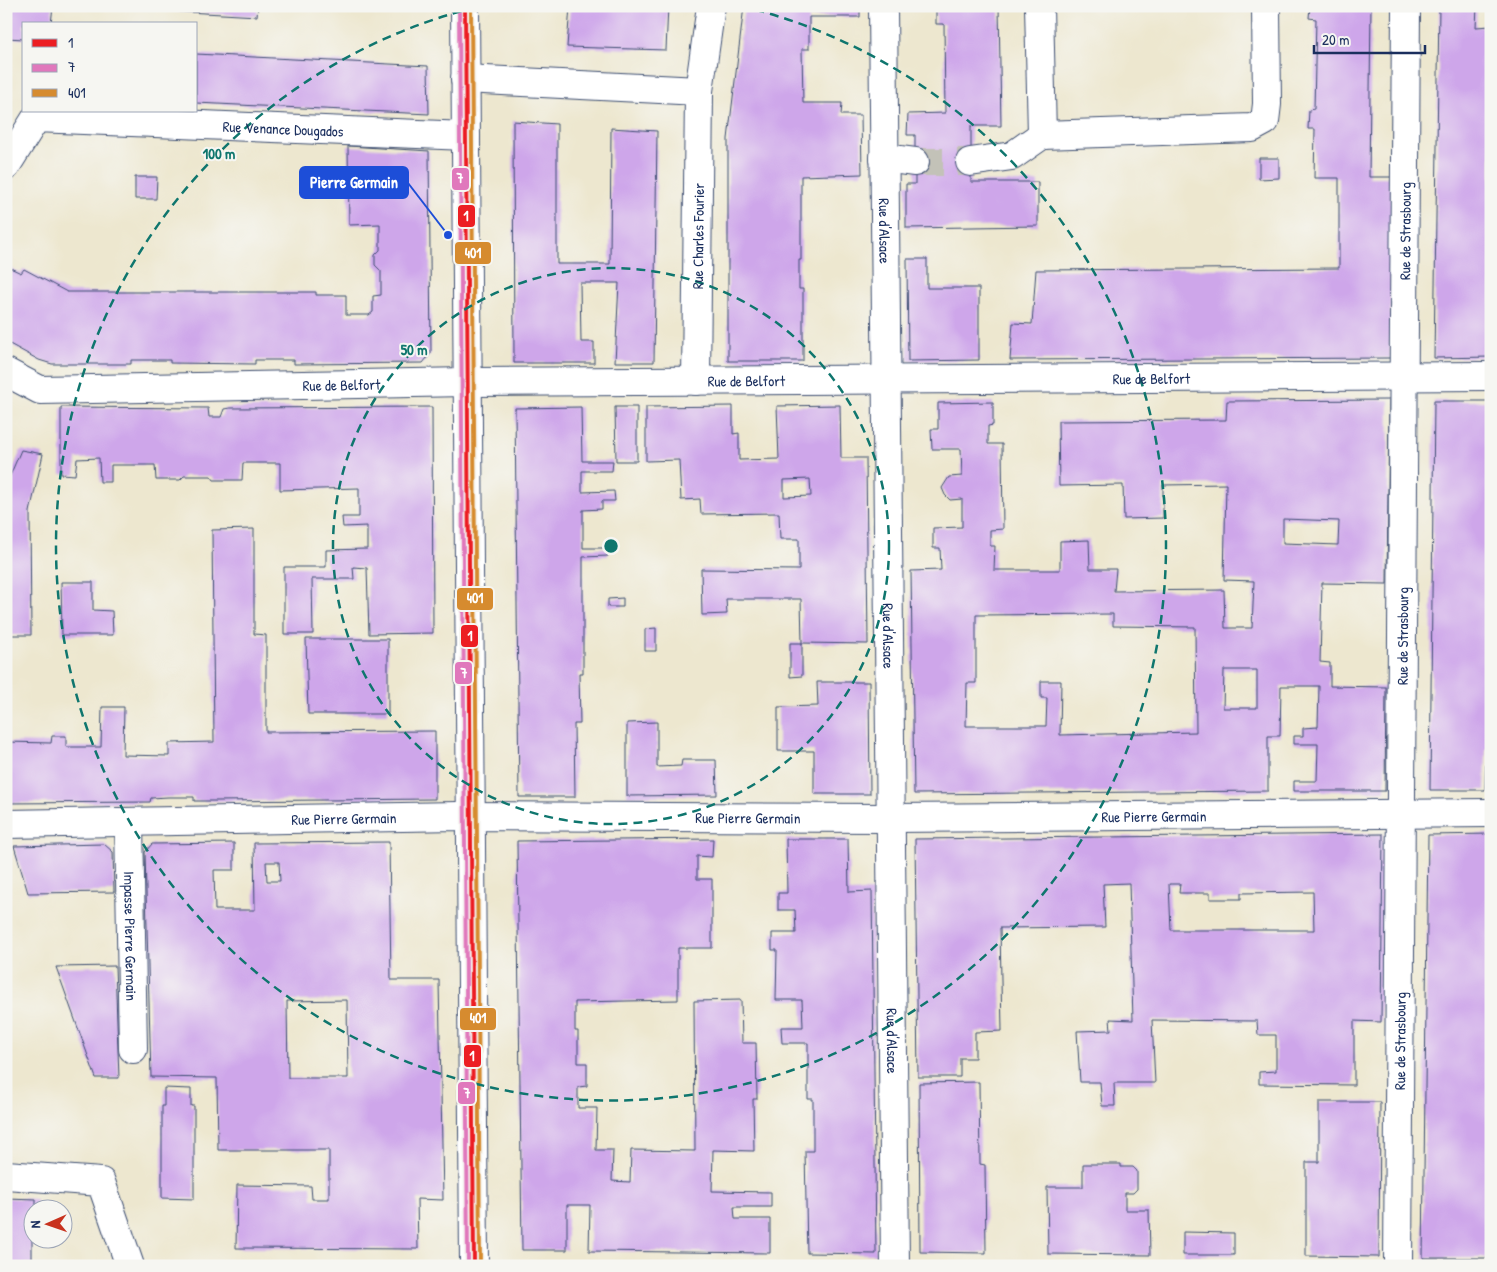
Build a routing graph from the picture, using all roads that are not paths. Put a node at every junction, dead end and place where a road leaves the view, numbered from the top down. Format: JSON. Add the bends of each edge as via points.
{"nodes":[{"id":1,"x":465,"y":6,"type":"edge"},
{"id":2,"x":711,"y":6,"type":"edge"},
{"id":3,"x":883,"y":6,"type":"edge"},
{"id":4,"x":1039,"y":6,"type":"edge"},
{"id":5,"x":1266,"y":6,"type":"edge"},
{"id":6,"x":1406,"y":6,"type":"edge"},
{"id":7,"x":465,"y":78,"type":"junction"},
{"id":8,"x":699,"y":91,"type":"junction"},
{"id":9,"x":1042,"y":135,"type":"junction"},
{"id":10,"x":466,"y":136,"type":"junction"},
{"id":11,"x":884,"y":158,"type":"junction"},
{"id":12,"x":915,"y":162,"type":"tunnel mouth"},
{"id":13,"x":970,"y":162,"type":"tunnel mouth"},
{"id":14,"x":6,"y":166,"type":"edge"},
{"id":15,"x":6,"y":372,"type":"edge"},
{"id":16,"x":1491,"y":376,"type":"edge"},
{"id":17,"x":1404,"y":377,"type":"junction"},
{"id":18,"x":886,"y":380,"type":"junction"},
{"id":19,"x":696,"y":381,"type":"junction"},
{"id":20,"x":468,"y":382,"type":"junction"},
{"id":21,"x":1491,"y":813,"type":"edge"},
{"id":22,"x":1401,"y":814,"type":"junction"},
{"id":23,"x":471,"y":816,"type":"junction"},
{"id":24,"x":890,"y":818,"type":"junction"},
{"id":25,"x":130,"y":822,"type":"junction"},
{"id":26,"x":6,"y":824,"type":"edge"},
{"id":27,"x":133,"y":1049,"type":"dead end"},
{"id":28,"x":6,"y":1175,"type":"edge"},
{"id":29,"x":130,"y":1266,"type":"edge"},
{"id":30,"x":474,"y":1266,"type":"edge"},
{"id":31,"x":895,"y":1266,"type":"edge"},
{"id":32,"x":1398,"y":1266,"type":"edge"}],
"edges":[{"from":1,"to":7,"type":"street"},
{"from":2,"to":8,"type":"street","name":"Rue Charles Fourier"},
{"from":3,"to":11,"type":"street","name":"Rue d'Alsace"},
{"from":4,"to":9,"type":"street"},
{"from":5,"to":9,"type":"street","via":[[1265,121],[1252,128]]},
{"from":6,"to":17,"type":"street","name":"Rue de Strasbourg"},
{"from":7,"to":8,"type":"street"},
{"from":7,"to":10,"type":"street"},
{"from":8,"to":19,"type":"street","name":"Rue Charles Fourier"},
{"from":9,"to":13,"type":"street","via":[[1012,156]]},
{"from":10,"to":14,"type":"street","name":"Rue Venance Dougados","via":[[36,118]]},
{"from":10,"to":20,"type":"street"},
{"from":11,"to":12,"type":"street"},
{"from":11,"to":18,"type":"street","name":"Rue d'Alsace"},
{"from":15,"to":20,"type":"street","name":"Rue de Belfort","via":[[40,390]]},
{"from":16,"to":17,"type":"street","name":"Rue de Belfort"},
{"from":17,"to":18,"type":"street","name":"Rue de Belfort"},
{"from":17,"to":22,"type":"street","name":"Rue de Strasbourg"},
{"from":18,"to":19,"type":"street","name":"Rue de Belfort"},
{"from":18,"to":24,"type":"street","name":"Rue d'Alsace"},
{"from":19,"to":20,"type":"street","name":"Rue de Belfort"},
{"from":20,"to":23,"type":"street"},
{"from":21,"to":22,"type":"street","name":"Rue Pierre Germain"},
{"from":22,"to":24,"type":"street","name":"Rue Pierre Germain"},
{"from":22,"to":32,"type":"street","name":"Rue de Strasbourg"},
{"from":23,"to":24,"type":"street","name":"Rue Pierre Germain"},
{"from":23,"to":25,"type":"street","name":"Rue Pierre Germain"},
{"from":23,"to":30,"type":"street"},
{"from":24,"to":31,"type":"street","name":"Rue d'Alsace"},
{"from":25,"to":26,"type":"street","name":"Rue Pierre Germain"},
{"from":25,"to":27,"type":"street","name":"Impasse Pierre Germain"},
{"from":28,"to":29,"type":"street","via":[[101,1182]]}]}
